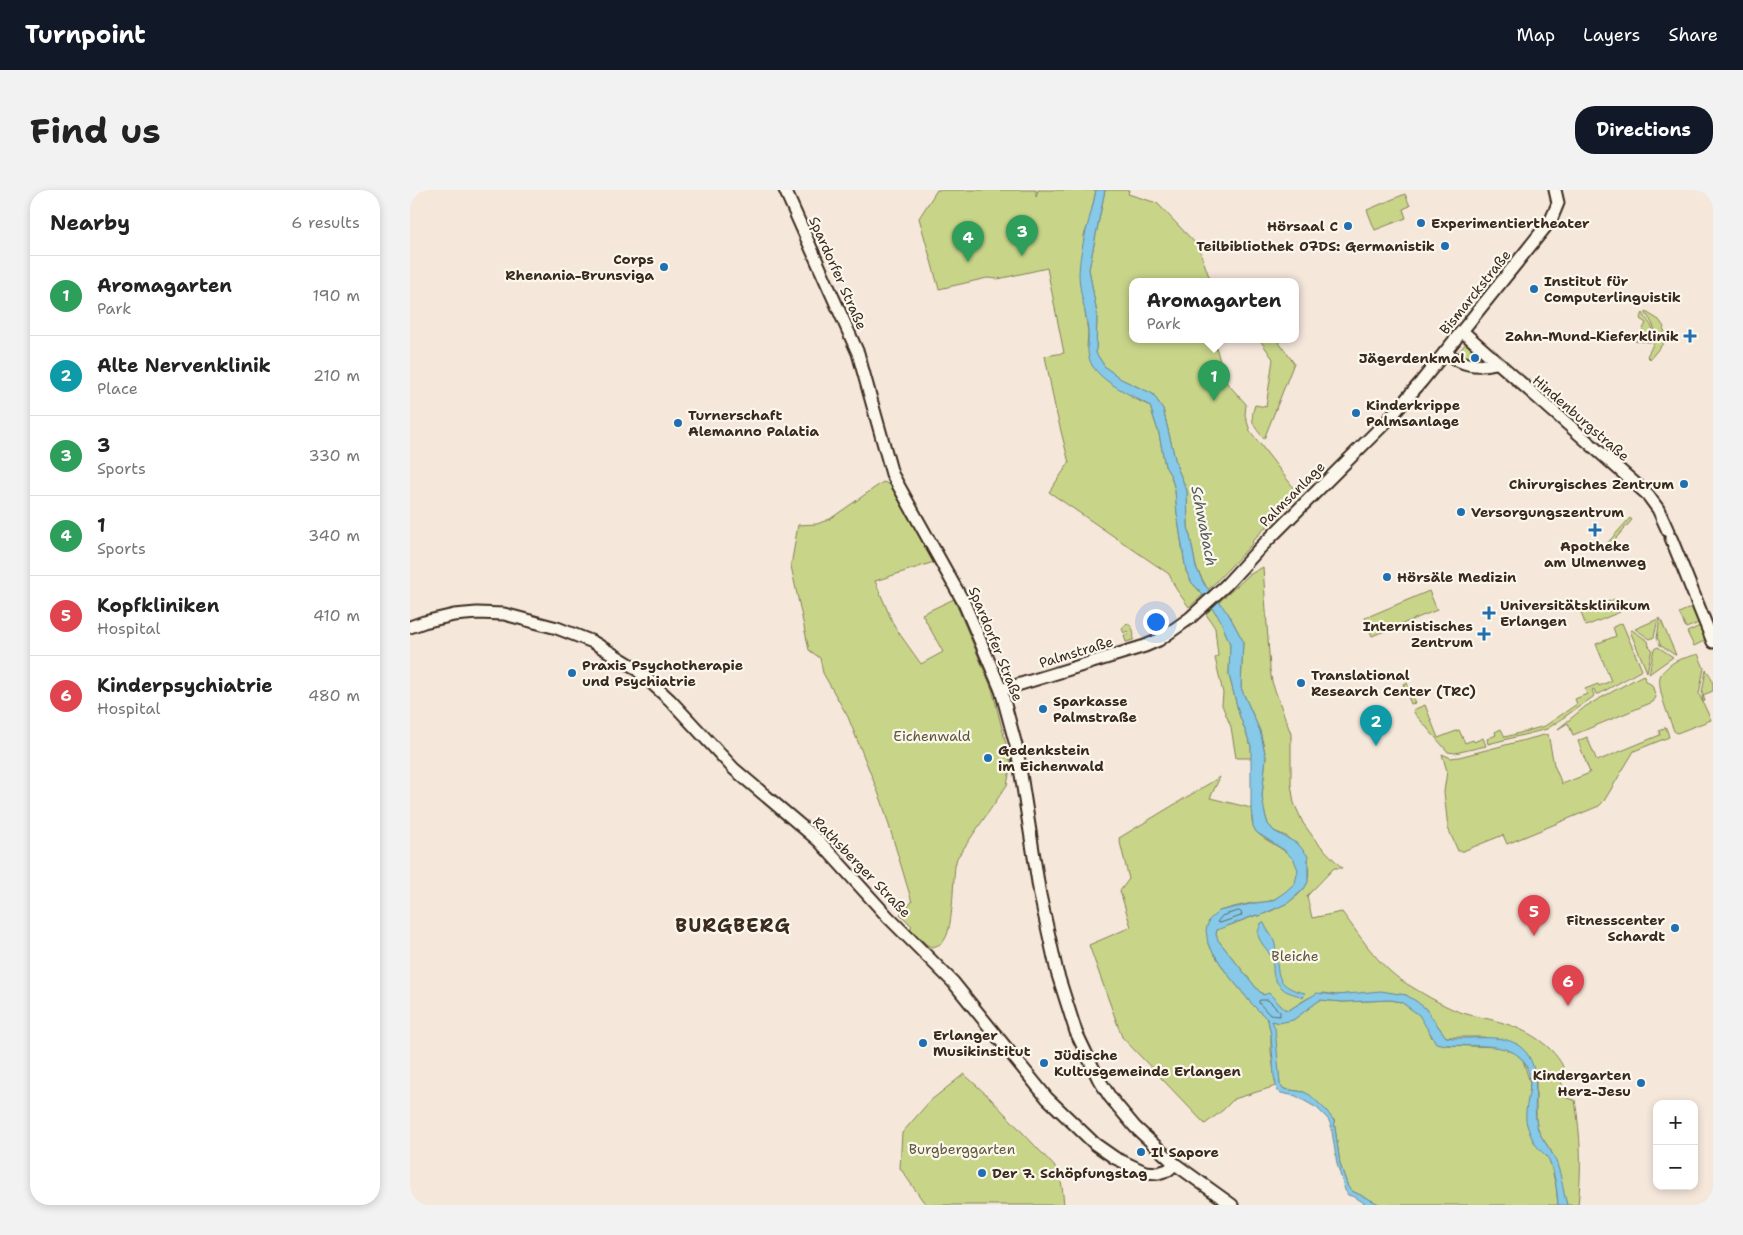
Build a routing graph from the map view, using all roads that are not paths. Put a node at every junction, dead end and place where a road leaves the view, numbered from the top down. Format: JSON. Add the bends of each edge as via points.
{"nodes":[{"id":1,"x":785,"y":190,"type":"edge"},
{"id":2,"x":1555,"y":190,"type":"edge"},
{"id":3,"x":1462,"y":331,"type":"junction"},
{"id":4,"x":1442,"y":356,"type":"junction"},
{"id":5,"x":1496,"y":363,"type":"junction"},
{"id":6,"x":410,"y":627,"type":"edge"},
{"id":7,"x":1158,"y":640,"type":"joint"},
{"id":8,"x":1713,"y":642,"type":"edge"},
{"id":9,"x":1001,"y":690,"type":"junction"},
{"id":10,"x":1175,"y":1164,"type":"junction"},
{"id":11,"x":1232,"y":1205,"type":"edge"}],
"edges":[{"from":1,"to":9,"type":"street","name":"Spardorfer Straße","via":[[858,353],[892,474],[962,599]]},
{"from":2,"to":3,"type":"street","name":"Bismarckstraße","via":[[1558,204],[1551,220]]},
{"from":3,"to":4,"type":"street","name":"Bismarckstraße"},
{"from":3,"to":5,"type":"street","name":"Hindenburgstraße"},
{"from":4,"to":5,"type":"street","via":[[1483,367]]},
{"from":4,"to":7,"type":"street","name":"Palmsanlage","via":[[1389,419],[1226,585]]},
{"from":5,"to":8,"type":"street","name":"Hindenburgstraße","via":[[1647,494],[1670,534]]},
{"from":6,"to":10,"type":"street","name":"Rathsberger Straße","via":[[454,615],[504,614],[557,628],[593,642],[634,667],[670,700],[734,769],[819,841],[953,981],[1047,1098],[1095,1144],[1145,1172],[1158,1173]]},
{"from":7,"to":9,"type":"street","name":"Palmstraße"},
{"from":9,"to":10,"type":"street","name":"Spardorfer Straße","via":[[1020,767],[1040,895],[1057,972],[1076,1032],[1110,1097],[1135,1127]]},
{"from":10,"to":11,"type":"street","name":"Spardorfer Straße"}]}
